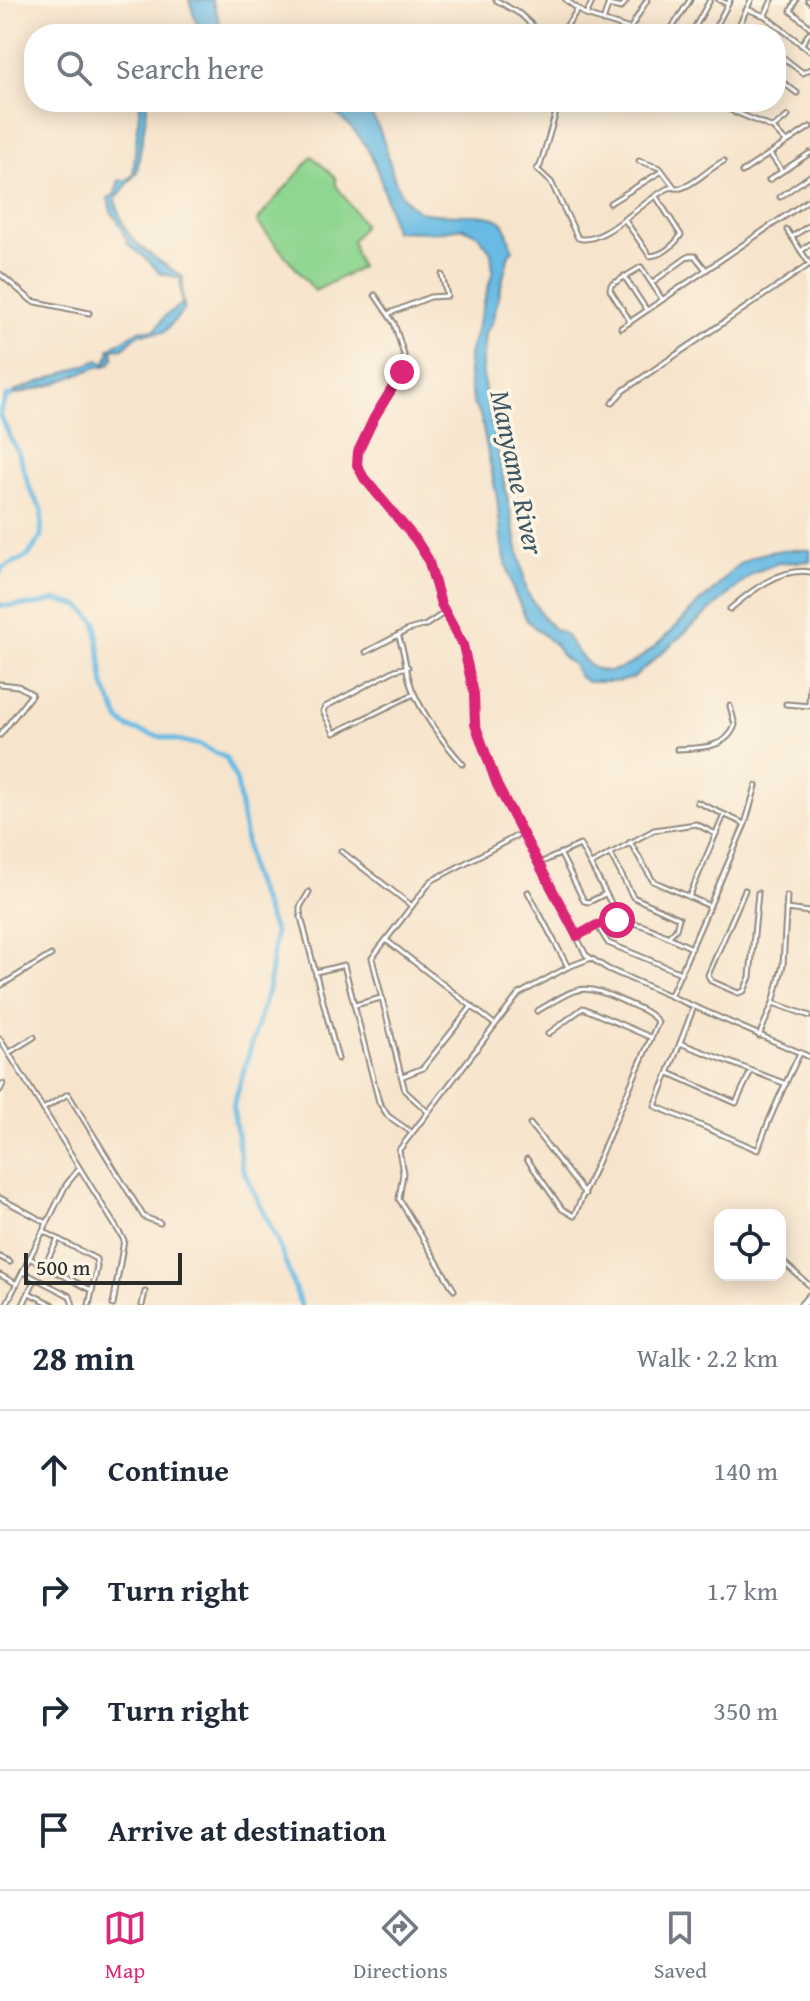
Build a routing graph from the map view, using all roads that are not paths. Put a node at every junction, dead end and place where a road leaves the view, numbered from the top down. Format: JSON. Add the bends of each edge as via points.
{"nodes":[{"id":1,"x":496,"y":0,"type":"edge"},
{"id":2,"x":566,"y":0,"type":"edge"},
{"id":3,"x":593,"y":0,"type":"edge"},
{"id":4,"x":627,"y":0,"type":"edge"},
{"id":5,"x":647,"y":0,"type":"edge"},
{"id":6,"x":690,"y":0,"type":"edge"},
{"id":7,"x":710,"y":0,"type":"edge"},
{"id":8,"x":719,"y":0,"type":"edge"},
{"id":9,"x":751,"y":0,"type":"edge"},
{"id":10,"x":772,"y":0,"type":"edge"},
{"id":11,"x":796,"y":0,"type":"edge"},
{"id":12,"x":729,"y":2,"type":"edge"},
{"id":13,"x":609,"y":3,"type":"edge"},
{"id":14,"x":578,"y":9,"type":"junction"},
{"id":15,"x":747,"y":9,"type":"junction"},
{"id":16,"x":586,"y":15,"type":"junction"},
{"id":17,"x":765,"y":16,"type":"junction"},
{"id":18,"x":603,"y":21,"type":"junction"},
{"id":19,"x":531,"y":24,"type":"edge"},
{"id":20,"x":568,"y":24,"type":"edge"},
{"id":21,"x":613,"y":24,"type":"edge"},
{"id":22,"x":633,"y":24,"type":"edge"},
{"id":23,"x":674,"y":24,"type":"edge"},
{"id":24,"x":697,"y":24,"type":"edge"},
{"id":25,"x":718,"y":24,"type":"edge"},
{"id":26,"x":740,"y":24,"type":"edge"},
{"id":27,"x":775,"y":24,"type":"edge"},
{"id":28,"x":810,"y":30,"type":"edge"},
{"id":29,"x":786,"y":33,"type":"edge"},
{"id":30,"x":801,"y":45,"type":"junction"},
{"id":31,"x":810,"y":51,"type":"edge"},
{"id":32,"x":786,"y":60,"type":"edge"},
{"id":33,"x":810,"y":69,"type":"edge"},
{"id":34,"x":786,"y":85,"type":"edge"},
{"id":35,"x":797,"y":93,"type":"dead end"},
{"id":36,"x":556,"y":112,"type":"edge"},
{"id":37,"x":735,"y":113,"type":"edge"},
{"id":38,"x":788,"y":116,"type":"dead end"},
{"id":39,"x":810,"y":127,"type":"edge"},
{"id":40,"x":773,"y":128,"type":"junction"},
{"id":41,"x":786,"y":142,"type":"junction"},
{"id":42,"x":810,"y":153,"type":"edge"},
{"id":43,"x":770,"y":154,"type":"junction"},
{"id":44,"x":639,"y":161,"type":"dead end"},
{"id":45,"x":724,"y":161,"type":"dead end"},
{"id":46,"x":662,"y":171,"type":"junction"},
{"id":47,"x":782,"y":171,"type":"junction"},
{"id":48,"x":742,"y":172,"type":"dead end"},
{"id":49,"x":810,"y":176,"type":"edge"},
{"id":50,"x":769,"y":180,"type":"dead end"},
{"id":51,"x":675,"y":188,"type":"junction"},
{"id":52,"x":657,"y":197,"type":"junction"},
{"id":53,"x":780,"y":197,"type":"dead end"},
{"id":54,"x":810,"y":199,"type":"edge"},
{"id":55,"x":610,"y":203,"type":"dead end"},
{"id":56,"x":624,"y":219,"type":"junction"},
{"id":57,"x":810,"y":225,"type":"edge"},
{"id":58,"x":787,"y":230,"type":"dead end"},
{"id":59,"x":792,"y":237,"type":"junction"},
{"id":60,"x":810,"y":244,"type":"edge"},
{"id":61,"x":801,"y":251,"type":"junction"},
{"id":62,"x":810,"y":264,"type":"edge"},
{"id":63,"x":706,"y":270,"type":"junction"},
{"id":64,"x":0,"y":274,"type":"edge"},
{"id":65,"x":442,"y":275,"type":"dead end"},
{"id":66,"x":624,"y":276,"type":"junction"},
{"id":67,"x":652,"y":283,"type":"junction"},
{"id":68,"x":375,"y":295,"type":"dead end"},
{"id":69,"x":662,"y":299,"type":"junction"},
{"id":70,"x":646,"y":309,"type":"junction"},
{"id":71,"x":89,"y":313,"type":"dead end"},
{"id":72,"x":390,"y":313,"type":"junction"},
{"id":73,"x":630,"y":321,"type":"junction"},
{"id":74,"x":621,"y":328,"type":"dead end"},
{"id":75,"x":612,"y":403,"type":"dead end"},
{"id":76,"x":810,"y":572,"type":"edge"},
{"id":77,"x":730,"y":609,"type":"dead end"},
{"id":78,"x":445,"y":613,"type":"junction"},
{"id":79,"x":398,"y":635,"type":"junction"},
{"id":80,"x":366,"y":652,"type":"dead end"},
{"id":81,"x":408,"y":667,"type":"junction"},
{"id":82,"x":0,"y":684,"type":"edge"},
{"id":83,"x":810,"y":685,"type":"edge"},
{"id":84,"x":414,"y":694,"type":"junction"},
{"id":85,"x":786,"y":704,"type":"dead end"},
{"id":86,"x":730,"y":706,"type":"dead end"},
{"id":87,"x":810,"y":706,"type":"edge"},
{"id":88,"x":0,"y":735,"type":"edge"},
{"id":89,"x":677,"y":749,"type":"dead end"},
{"id":90,"x":463,"y":764,"type":"dead end"},
{"id":91,"x":756,"y":786,"type":"dead end"},
{"id":92,"x":697,"y":802,"type":"dead end"},
{"id":93,"x":724,"y":815,"type":"junction"},
{"id":94,"x":745,"y":824,"type":"junction"},
{"id":95,"x":522,"y":833,"type":"junction"},
{"id":96,"x":716,"y":834,"type":"junction"},
{"id":97,"x":630,"y":842,"type":"junction"},
{"id":98,"x":341,"y":851,"type":"dead end"},
{"id":99,"x":560,"y":853,"type":"junction"},
{"id":100,"x":610,"y":853,"type":"junction"},
{"id":101,"x":539,"y":863,"type":"junction"},
{"id":102,"x":591,"y":864,"type":"junction"},
{"id":103,"x":745,"y":890,"type":"dead end"},
{"id":104,"x":309,"y":892,"type":"dead end"},
{"id":105,"x":528,"y":892,"type":"dead end"},
{"id":106,"x":606,"y":893,"type":"junction"},
{"id":107,"x":758,"y":893,"type":"dead end"},
{"id":108,"x":787,"y":896,"type":"dead end"},
{"id":109,"x":689,"y":897,"type":"junction"},
{"id":110,"x":412,"y":906,"type":"junction"},
{"id":111,"x":710,"y":906,"type":"junction"},
{"id":112,"x":786,"y":909,"type":"junction"},
{"id":113,"x":810,"y":912,"type":"edge"},
{"id":114,"x":617,"y":920,"type":"junction"},
{"id":115,"x":597,"y":925,"type":"junction"},
{"id":116,"x":577,"y":936,"type":"junction"},
{"id":117,"x":668,"y":937,"type":"junction"},
{"id":118,"x":386,"y":940,"type":"junction"},
{"id":119,"x":692,"y":948,"type":"junction"},
{"id":120,"x":51,"y":955,"type":"dead end"},
{"id":121,"x":589,"y":959,"type":"junction"},
{"id":122,"x":568,"y":967,"type":"junction"},
{"id":123,"x":316,"y":972,"type":"junction"},
{"id":124,"x":681,"y":973,"type":"junction"},
{"id":125,"x":0,"y":986,"type":"edge"},
{"id":126,"x":670,"y":996,"type":"junction"},
{"id":127,"x":381,"y":998,"type":"junction"},
{"id":128,"x":773,"y":1003,"type":"junction"},
{"id":129,"x":355,"y":1005,"type":"junction"},
{"id":130,"x":472,"y":1006,"type":"junction"},
{"id":131,"x":693,"y":1007,"type":"junction"},
{"id":132,"x":537,"y":1011,"type":"dead end"},
{"id":133,"x":810,"y":1016,"type":"edge"},
{"id":134,"x":494,"y":1024,"type":"junction"},
{"id":135,"x":548,"y":1034,"type":"dead end"},
{"id":136,"x":759,"y":1036,"type":"junction"},
{"id":137,"x":34,"y":1037,"type":"dead end"},
{"id":138,"x":650,"y":1037,"type":"junction"},
{"id":139,"x":0,"y":1039,"type":"edge"},
{"id":140,"x":680,"y":1043,"type":"junction"},
{"id":141,"x":9,"y":1053,"type":"junction"},
{"id":142,"x":800,"y":1053,"type":"junction"},
{"id":143,"x":810,"y":1057,"type":"edge"},
{"id":144,"x":338,"y":1059,"type":"dead end"},
{"id":145,"x":751,"y":1072,"type":"junction"},
{"id":146,"x":669,"y":1073,"type":"junction"},
{"id":147,"x":402,"y":1077,"type":"junction"},
{"id":148,"x":786,"y":1084,"type":"junction"},
{"id":149,"x":43,"y":1109,"type":"junction"},
{"id":150,"x":428,"y":1112,"type":"junction"},
{"id":151,"x":530,"y":1124,"type":"dead end"},
{"id":152,"x":411,"y":1133,"type":"junction"},
{"id":153,"x":527,"y":1159,"type":"dead end"},
{"id":154,"x":79,"y":1169,"type":"junction"},
{"id":155,"x":585,"y":1194,"type":"junction"},
{"id":156,"x":0,"y":1198,"type":"edge"},
{"id":157,"x":47,"y":1223,"type":"junction"},
{"id":158,"x":160,"y":1223,"type":"dead end"},
{"id":159,"x":43,"y":1231,"type":"junction"},
{"id":160,"x":58,"y":1239,"type":"junction"},
{"id":161,"x":0,"y":1257,"type":"edge"},
{"id":162,"x":30,"y":1258,"type":"junction"},
{"id":163,"x":10,"y":1262,"type":"dead end"},
{"id":164,"x":786,"y":1264,"type":"edge"},
{"id":165,"x":44,"y":1266,"type":"junction"},
{"id":166,"x":23,"y":1272,"type":"junction"},
{"id":167,"x":1,"y":1277,"type":"edge"},
{"id":168,"x":35,"y":1279,"type":"junction"},
{"id":169,"x":17,"y":1284,"type":"junction"},
{"id":170,"x":810,"y":1286,"type":"edge"},
{"id":171,"x":91,"y":1290,"type":"junction"},
{"id":172,"x":454,"y":1290,"type":"dead end"},
{"id":173,"x":145,"y":1292,"type":"dead end"},
{"id":174,"x":29,"y":1293,"type":"junction"},
{"id":175,"x":810,"y":1296,"type":"edge"},
{"id":176,"x":6,"y":1305,"type":"edge"},
{"id":177,"x":23,"y":1305,"type":"edge"},
{"id":178,"x":53,"y":1305,"type":"edge"},
{"id":179,"x":73,"y":1305,"type":"edge"},
{"id":180,"x":89,"y":1305,"type":"edge"},
{"id":181,"x":113,"y":1305,"type":"edge"},
{"id":182,"x":142,"y":1305,"type":"edge"},
{"id":183,"x":803,"y":1305,"type":"edge"}],
"edges":[{"from":1,"to":19,"type":"street"},
{"from":2,"to":14,"type":"street"},
{"from":3,"to":16,"type":"street"},
{"from":4,"to":13,"type":"street","via":[[621,8]]},
{"from":5,"to":22,"type":"street"},
{"from":6,"to":23,"type":"street"},
{"from":7,"to":24,"type":"street"},
{"from":8,"to":12,"type":"street"},
{"from":9,"to":15,"type":"street"},
{"from":10,"to":17,"type":"street"},
{"from":11,"to":28,"type":"street","via":[[791,11]]},
{"from":12,"to":25,"type":"street"},
{"from":13,"to":18,"type":"street"},
{"from":14,"to":16,"type":"street"},
{"from":14,"to":20,"type":"street"},
{"from":15,"to":17,"type":"street"},
{"from":15,"to":26,"type":"street"},
{"from":16,"to":18,"type":"street"},
{"from":17,"to":27,"type":"street"},
{"from":18,"to":21,"type":"street"},
{"from":28,"to":30,"type":"street"},
{"from":29,"to":30,"type":"street"},
{"from":30,"to":31,"type":"street"},
{"from":32,"to":33,"type":"street","via":[[803,73]]},
{"from":34,"to":35,"type":"street"},
{"from":36,"to":56,"type":"street","via":[[537,169],[551,182],[578,238],[591,239]]},
{"from":37,"to":40,"type":"street"},
{"from":38,"to":40,"type":"street"},
{"from":39,"to":41,"type":"street"},
{"from":40,"to":41,"type":"street"},
{"from":41,"to":43,"type":"street"},
{"from":42,"to":47,"type":"street"},
{"from":43,"to":47,"type":"street"},
{"from":43,"to":48,"type":"street"},
{"from":44,"to":46,"type":"street"},
{"from":45,"to":51,"type":"street"},
{"from":46,"to":51,"type":"street"},
{"from":46,"to":55,"type":"street"},
{"from":47,"to":50,"type":"street"},
{"from":49,"to":53,"type":"street"},
{"from":51,"to":52,"type":"street"},
{"from":52,"to":56,"type":"street"},
{"from":52,"to":56,"type":"street","via":[[681,235],[668,248],[650,256]]},
{"from":54,"to":63,"type":"street"},
{"from":57,"to":59,"type":"street"},
{"from":58,"to":59,"type":"street"},
{"from":59,"to":61,"type":"street"},
{"from":60,"to":61,"type":"street"},
{"from":61,"to":62,"type":"street"},
{"from":62,"to":75,"type":"street"},
{"from":63,"to":67,"type":"street","via":[[689,256]]},
{"from":63,"to":69,"type":"street"},
{"from":64,"to":71,"type":"street","via":[[32,301]]},
{"from":65,"to":72,"type":"street","via":[[447,296]]},
{"from":66,"to":67,"type":"street","via":[[641,267]]},
{"from":66,"to":70,"type":"street"},
{"from":66,"to":73,"type":"street","via":[[610,290]]},
{"from":67,"to":69,"type":"street"},
{"from":68,"to":72,"type":"street"},
{"from":69,"to":70,"type":"street"},
{"from":70,"to":73,"type":"street"},
{"from":72,"to":78,"type":"street","via":[[404,355],[402,372],[356,461],[423,549]]},
{"from":73,"to":74,"type":"street"},
{"from":76,"to":77,"type":"street","via":[[796,570],[761,586]]},
{"from":78,"to":79,"type":"street"},
{"from":78,"to":95,"type":"street","via":[[466,656],[475,724],[485,753]]},
{"from":79,"to":80,"type":"street"},
{"from":79,"to":81,"type":"street"},
{"from":81,"to":84,"type":"street"},
{"from":81,"to":84,"type":"street","via":[[323,711],[334,733]]},
{"from":82,"to":88,"type":"street","via":[[32,694]]},
{"from":83,"to":87,"type":"street"},
{"from":84,"to":90,"type":"street"},
{"from":85,"to":87,"type":"street"},
{"from":86,"to":89,"type":"street","via":[[732,732],[711,748]]},
{"from":91,"to":94,"type":"street"},
{"from":92,"to":93,"type":"street"},
{"from":93,"to":94,"type":"street"},
{"from":93,"to":96,"type":"street"},
{"from":94,"to":111,"type":"street"},
{"from":95,"to":101,"type":"street"},
{"from":95,"to":110,"type":"street","via":[[431,881]]},
{"from":96,"to":97,"type":"street","via":[[696,824],[654,830]]},
{"from":96,"to":109,"type":"street"},
{"from":97,"to":100,"type":"street"},
{"from":97,"to":109,"type":"street","via":[[650,879]]},
{"from":98,"to":110,"type":"street"},
{"from":99,"to":101,"type":"street"},
{"from":99,"to":102,"type":"street","via":[[580,845]]},
{"from":99,"to":106,"type":"street","via":[[585,902]]},
{"from":100,"to":102,"type":"street"},
{"from":100,"to":117,"type":"street","via":[[633,897],[678,917]]},
{"from":101,"to":116,"type":"street"},
{"from":102,"to":106,"type":"street"},
{"from":103,"to":107,"type":"street","via":[[708,975],[738,993],[750,977]]},
{"from":104,"to":123,"type":"street","via":[[300,913]]},
{"from":105,"to":122,"type":"street"},
{"from":106,"to":114,"type":"street"},
{"from":108,"to":112,"type":"street"},
{"from":109,"to":111,"type":"street"},
{"from":110,"to":118,"type":"street"},
{"from":111,"to":119,"type":"street"},
{"from":112,"to":113,"type":"street"},
{"from":112,"to":128,"type":"street","via":[[783,965]]},
{"from":114,"to":115,"type":"street"},
{"from":114,"to":117,"type":"street"},
{"from":115,"to":116,"type":"street"},
{"from":115,"to":124,"type":"street","via":[[608,943]]},
{"from":116,"to":121,"type":"street"},
{"from":117,"to":119,"type":"street"},
{"from":118,"to":127,"type":"street","via":[[372,958]]},
{"from":118,"to":130,"type":"street"},
{"from":119,"to":124,"type":"street"},
{"from":120,"to":125,"type":"street"},
{"from":121,"to":122,"type":"street"},
{"from":121,"to":126,"type":"street"},
{"from":122,"to":134,"type":"street","via":[[519,994]]},
{"from":123,"to":129,"type":"street","via":[[344,965]]},
{"from":123,"to":144,"type":"street"},
{"from":124,"to":126,"type":"street"},
{"from":126,"to":131,"type":"street"},
{"from":127,"to":129,"type":"street"},
{"from":127,"to":147,"type":"street"},
{"from":128,"to":133,"type":"street"},
{"from":128,"to":136,"type":"street"},
{"from":129,"to":152,"type":"street","via":[[379,1102]]},
{"from":130,"to":134,"type":"street"},
{"from":130,"to":147,"type":"street","via":[[423,1068]]},
{"from":131,"to":136,"type":"street"},
{"from":131,"to":140,"type":"street"},
{"from":132,"to":138,"type":"street","via":[[587,987],[655,1018]]},
{"from":134,"to":150,"type":"street"},
{"from":135,"to":138,"type":"street","via":[[583,1008]]},
{"from":136,"to":142,"type":"street"},
{"from":137,"to":141,"type":"street"},
{"from":138,"to":155,"type":"street"},
{"from":139,"to":141,"type":"street"},
{"from":140,"to":145,"type":"street"},
{"from":140,"to":146,"type":"street"},
{"from":141,"to":149,"type":"street"},
{"from":142,"to":143,"type":"street"},
{"from":142,"to":148,"type":"street"},
{"from":145,"to":146,"type":"street","via":[[736,1103]]},
{"from":145,"to":148,"type":"street"},
{"from":146,"to":148,"type":"street","via":[[655,1106],[758,1150]]},
{"from":147,"to":150,"type":"street","via":[[408,1095]]},
{"from":149,"to":154,"type":"street"},
{"from":149,"to":158,"type":"street","via":[[68,1094],[144,1217]]},
{"from":150,"to":152,"type":"street"},
{"from":151,"to":155,"type":"street"},
{"from":152,"to":172,"type":"street","via":[[399,1150],[399,1199]]},
{"from":153,"to":155,"type":"street","via":[[562,1209],[574,1216]]},
{"from":154,"to":157,"type":"street"},
{"from":154,"to":181,"type":"street","via":[[125,1243]]},
{"from":156,"to":157,"type":"street"},
{"from":157,"to":159,"type":"street"},
{"from":159,"to":160,"type":"street"},
{"from":159,"to":162,"type":"street"},
{"from":160,"to":165,"type":"street"},
{"from":160,"to":171,"type":"street","via":[[96,1259]]},
{"from":161,"to":163,"type":"street"},
{"from":162,"to":165,"type":"street"},
{"from":162,"to":166,"type":"street"},
{"from":164,"to":170,"type":"street"},
{"from":165,"to":171,"type":"street"},
{"from":166,"to":168,"type":"street"},
{"from":166,"to":169,"type":"street"},
{"from":167,"to":169,"type":"street"},
{"from":168,"to":174,"type":"street"},
{"from":168,"to":179,"type":"street","via":[[70,1296]]},
{"from":169,"to":176,"type":"street"},
{"from":171,"to":180,"type":"street"},
{"from":173,"to":182,"type":"street"},
{"from":174,"to":177,"type":"street"},
{"from":174,"to":178,"type":"street"},
{"from":175,"to":183,"type":"main road"}]}
